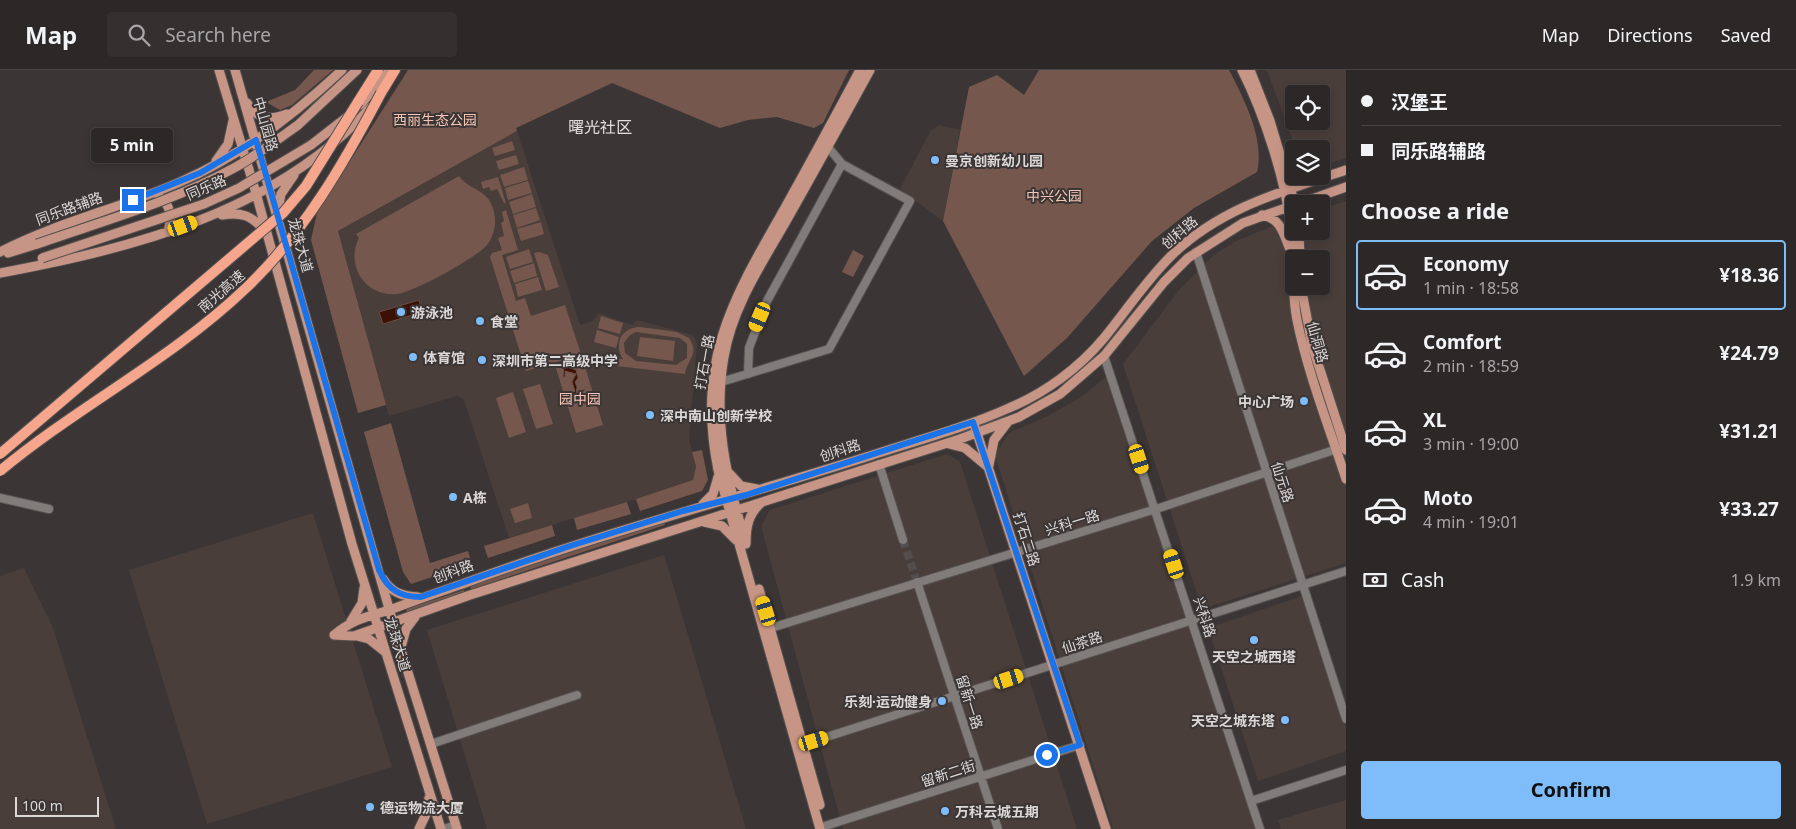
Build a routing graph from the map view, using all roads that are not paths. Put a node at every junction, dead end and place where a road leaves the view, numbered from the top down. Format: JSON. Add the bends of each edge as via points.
{"nodes":[{"id":1,"x":219,"y":70,"type":"edge"},
{"id":2,"x":235,"y":70,"type":"edge"},
{"id":3,"x":342,"y":70,"type":"edge"},
{"id":4,"x":357,"y":70,"type":"edge"},
{"id":5,"x":378,"y":70,"type":"edge"},
{"id":6,"x":390,"y":70,"type":"edge"},
{"id":7,"x":395,"y":70,"type":"edge"},
{"id":8,"x":401,"y":70,"type":"edge"},
{"id":9,"x":860,"y":70,"type":"edge"},
{"id":10,"x":870,"y":70,"type":"edge"},
{"id":11,"x":1242,"y":70,"type":"edge"},
{"id":12,"x":1250,"y":70,"type":"edge"},
{"id":13,"x":244,"y":97,"type":"junction"},
{"id":14,"x":298,"y":108,"type":"junction"},
{"id":15,"x":233,"y":116,"type":"junction"},
{"id":16,"x":256,"y":140,"type":"junction"},
{"id":17,"x":828,"y":147,"type":"junction"},
{"id":18,"x":242,"y":149,"type":"junction"},
{"id":19,"x":1281,"y":153,"type":"junction"},
{"id":20,"x":1285,"y":159,"type":"edge"},
{"id":21,"x":842,"y":164,"type":"junction"},
{"id":22,"x":301,"y":167,"type":"junction"},
{"id":23,"x":1278,"y":167,"type":"junction"},
{"id":24,"x":1346,"y":170,"type":"edge"},
{"id":25,"x":200,"y":173,"type":"junction"},
{"id":26,"x":1330,"y":175,"type":"edge"},
{"id":27,"x":1300,"y":185,"type":"edge"},
{"id":28,"x":269,"y":186,"type":"junction"},
{"id":29,"x":1346,"y":187,"type":"edge"},
{"id":30,"x":1288,"y":189,"type":"junction"},
{"id":31,"x":256,"y":193,"type":"junction"},
{"id":32,"x":151,"y":194,"type":"junction"},
{"id":33,"x":1325,"y":194,"type":"edge"},
{"id":34,"x":1290,"y":195,"type":"edge"},
{"id":35,"x":1266,"y":196,"type":"junction"},
{"id":36,"x":1285,"y":208,"type":"edge"},
{"id":37,"x":1262,"y":216,"type":"junction"},
{"id":38,"x":210,"y":217,"type":"junction"},
{"id":39,"x":281,"y":229,"type":"junction"},
{"id":40,"x":168,"y":232,"type":"junction"},
{"id":41,"x":268,"y":235,"type":"junction"},
{"id":42,"x":1293,"y":250,"type":"edge"},
{"id":43,"x":1196,"y":252,"type":"junction"},
{"id":44,"x":0,"y":254,"type":"edge"},
{"id":45,"x":0,"y":272,"type":"edge"},
{"id":46,"x":1297,"y":295,"type":"edge"},
{"id":47,"x":1303,"y":295,"type":"edge"},
{"id":48,"x":1104,"y":356,"type":"junction"},
{"id":49,"x":748,"y":374,"type":"junction"},
{"id":50,"x":721,"y":382,"type":"junction"},
{"id":51,"x":1010,"y":421,"type":"junction"},
{"id":52,"x":973,"y":422,"type":"junction"},
{"id":53,"x":977,"y":433,"type":"junction"},
{"id":54,"x":944,"y":444,"type":"junction"},
{"id":55,"x":1343,"y":448,"type":"edge"},
{"id":56,"x":0,"y":454,"type":"edge"},
{"id":57,"x":879,"y":464,"type":"junction"},
{"id":58,"x":722,"y":467,"type":"junction"},
{"id":59,"x":988,"y":467,"type":"junction"},
{"id":60,"x":0,"y":471,"type":"edge"},
{"id":61,"x":1266,"y":472,"type":"junction"},
{"id":62,"x":1346,"y":479,"type":"edge"},
{"id":63,"x":765,"y":489,"type":"junction"},
{"id":64,"x":1,"y":498,"type":"edge"},
{"id":65,"x":730,"y":499,"type":"junction"},
{"id":66,"x":766,"y":499,"type":"junction"},
{"id":67,"x":701,"y":506,"type":"junction"},
{"id":68,"x":47,"y":509,"type":"dead end"},
{"id":69,"x":1156,"y":509,"type":"junction"},
{"id":70,"x":733,"y":510,"type":"junction"},
{"id":71,"x":665,"y":517,"type":"junction"},
{"id":72,"x":698,"y":522,"type":"junction"},
{"id":73,"x":670,"y":531,"type":"junction"},
{"id":74,"x":737,"y":532,"type":"junction"},
{"id":75,"x":904,"y":540,"type":"tunnel mouth"},
{"id":76,"x":746,"y":544,"type":"junction"},
{"id":77,"x":1016,"y":552,"type":"junction"},
{"id":78,"x":379,"y":570,"type":"junction"},
{"id":79,"x":1346,"y":571,"type":"edge"},
{"id":80,"x":466,"y":582,"type":"junction"},
{"id":81,"x":917,"y":582,"type":"junction"},
{"id":82,"x":364,"y":583,"type":"junction"},
{"id":83,"x":1303,"y":585,"type":"junction"},
{"id":84,"x":470,"y":595,"type":"junction"},
{"id":85,"x":421,"y":597,"type":"junction"},
{"id":86,"x":758,"y":606,"type":"junction"},
{"id":87,"x":389,"y":610,"type":"junction"},
{"id":88,"x":374,"y":614,"type":"junction"},
{"id":89,"x":418,"y":615,"type":"junction"},
{"id":90,"x":1192,"y":619,"type":"junction"},
{"id":91,"x":350,"y":622,"type":"junction"},
{"id":92,"x":393,"y":623,"type":"junction"},
{"id":93,"x":378,"y":628,"type":"junction"},
{"id":94,"x":771,"y":628,"type":"junction"},
{"id":95,"x":354,"y":636,"type":"junction"},
{"id":96,"x":402,"y":652,"type":"junction"},
{"id":97,"x":388,"y":658,"type":"junction"},
{"id":98,"x":1054,"y":664,"type":"junction"},
{"id":99,"x":577,"y":695,"type":"dead end"},
{"id":100,"x":955,"y":697,"type":"junction"},
{"id":101,"x":1346,"y":719,"type":"edge"},
{"id":102,"x":431,"y":744,"type":"junction"},
{"id":103,"x":1080,"y":745,"type":"junction"},
{"id":104,"x":802,"y":747,"type":"junction"},
{"id":105,"x":1346,"y":770,"type":"edge"},
{"id":106,"x":981,"y":776,"type":"junction"},
{"id":107,"x":429,"y":790,"type":"junction"},
{"id":108,"x":1251,"y":801,"type":"junction"},
{"id":109,"x":457,"y":827,"type":"edge"},
{"id":110,"x":824,"y":828,"type":"edge"},
{"id":111,"x":419,"y":829,"type":"edge"},
{"id":112,"x":440,"y":829,"type":"edge"},
{"id":113,"x":444,"y":829,"type":"edge"},
{"id":114,"x":998,"y":829,"type":"edge"},
{"id":115,"x":1106,"y":829,"type":"edge"},
{"id":116,"x":1260,"y":829,"type":"edge"}],
"edges":[{"from":1,"to":15,"type":"main road"},
{"from":2,"to":13,"type":"main road","name":"中山园路"},
{"from":3,"to":14,"type":"main road","name":"同乐路辅路"},
{"from":4,"to":44,"type":"main road","name":"同乐路","bridge":true,"via":[[298,125],[254,156],[211,180],[154,204]]},
{"from":5,"to":56,"type":"highway","name":"南光高速","bridge":true,"via":[[306,186],[269,226]]},
{"from":6,"to":45,"type":"main road","name":"同乐路","bridge":true,"via":[[351,114],[311,144],[239,188],[204,204]]},
{"from":7,"to":60,"type":"highway","name":"南光高速","bridge":true,"via":[[320,198],[260,274],[198,328]]},
{"from":8,"to":22,"type":"main road","via":[[348,131]]},
{"from":9,"to":58,"type":"main road","name":"打石一路","via":[[744,280],[728,318],[715,362],[711,398],[713,440]]},
{"from":10,"to":17,"type":"main road","name":"打石一路"},
{"from":11,"to":23,"type":"main road","via":[[1256,100]]},
{"from":12,"to":19,"type":"main road"},
{"from":13,"to":14,"type":"main road","via":[[254,112],[265,118],[279,117]]},
{"from":13,"to":16,"type":"main road","name":"中山园路"},
{"from":14,"to":16,"type":"main road","name":"同乐路辅路"},
{"from":15,"to":18,"type":"main road"},
{"from":15,"to":25,"type":"main road","via":[[223,152]]},
{"from":16,"to":18,"type":"main road","name":"同乐路辅路"},
{"from":16,"to":28,"type":"main road","name":"中山园路"},
{"from":17,"to":21,"type":"street"},
{"from":17,"to":50,"type":"main road","name":"打石一路","via":[[741,304],[728,339]]},
{"from":18,"to":25,"type":"main road","name":"同乐路辅路"},
{"from":18,"to":31,"type":"main road","name":"龙珠大道"},
{"from":19,"to":20,"type":"main road"},
{"from":19,"to":30,"type":"main road"},
{"from":21,"to":49,"type":"street","via":[[767,301],[749,348]]},
{"from":21,"to":49,"type":"street","via":[[910,201],[830,349]]},
{"from":22,"to":28,"type":"main road"},
{"from":22,"to":39,"type":"main road","via":[[284,187],[279,200]]},
{"from":23,"to":30,"type":"main road"},
{"from":23,"to":35,"type":"main road","via":[[1276,185]]},
{"from":24,"to":26,"type":"main road","name":"创科路"},
{"from":25,"to":32,"type":"main road","name":"同乐路辅路"},
{"from":27,"to":30,"type":"main road","name":"创科路"},
{"from":28,"to":31,"type":"main road"},
{"from":28,"to":39,"type":"main road","name":"龙珠大道"},
{"from":29,"to":33,"type":"main road","name":"创科路"},
{"from":30,"to":34,"type":"main road","name":"仙洞路"},
{"from":30,"to":35,"type":"main road","name":"创科路"},
{"from":31,"to":38,"type":"main road"},
{"from":31,"to":41,"type":"main road","name":"龙珠大道"},
{"from":32,"to":40,"type":"main road","via":[[162,199],[169,208]]},
{"from":32,"to":44,"type":"main road","name":"同乐路辅路","via":[[48,229]]},
{"from":35,"to":52,"type":"main road","name":"创科路","via":[[1220,218],[1180,247],[1099,343],[1063,376],[1021,402]]},
{"from":36,"to":37,"type":"main road","name":"创科路"},
{"from":37,"to":42,"type":"main road","via":[[1274,219],[1280,225]]},
{"from":37,"to":43,"type":"main road","name":"创科路","via":[[1232,229]]},
{"from":38,"to":40,"type":"main road"},
{"from":38,"to":41,"type":"main road","via":[[244,214]]},
{"from":39,"to":78,"type":"main road","name":"龙珠大道"},
{"from":40,"to":45,"type":"main road","via":[[84,257]]},
{"from":41,"to":82,"type":"main road","name":"龙珠大道"},
{"from":43,"to":48,"type":"main road","name":"创科路","via":[[1164,282]]},
{"from":43,"to":61,"type":"street","name":"仙元路"},
{"from":46,"to":55,"type":"main road","name":"仙洞路","via":[[1297,320]]},
{"from":47,"to":55,"type":"main road","name":"仙洞路","via":[[1312,345]]},
{"from":48,"to":51,"type":"main road","name":"创科路","via":[[1060,394]]},
{"from":48,"to":69,"type":"street","name":"兴科路"},
{"from":49,"to":50,"type":"street"},
{"from":50,"to":58,"type":"main road","name":"打石一路"},
{"from":51,"to":53,"type":"main road","name":"创科路"},
{"from":51,"to":59,"type":"main road","via":[[994,440]]},
{"from":52,"to":53,"type":"main road","name":"打石二路"},
{"from":52,"to":63,"type":"main road","name":"创科路"},
{"from":53,"to":54,"type":"main road","name":"创科路"},
{"from":53,"to":59,"type":"main road","name":"打石二路"},
{"from":54,"to":57,"type":"main road","name":"创科路"},
{"from":54,"to":59,"type":"main road","via":[[965,448]]},
{"from":55,"to":61,"type":"street","name":"兴科一路"},
{"from":55,"to":62,"type":"main road","name":"仙洞路"},
{"from":57,"to":66,"type":"main road","name":"创科路"},
{"from":57,"to":75,"type":"street"},
{"from":58,"to":63,"type":"main road","via":[[738,484],[749,489]]},
{"from":58,"to":65,"type":"main road","name":"打石一路"},
{"from":58,"to":67,"type":"main road","via":[[715,490]]},
{"from":59,"to":77,"type":"main road","name":"打石二路"},
{"from":61,"to":69,"type":"street","name":"兴科一路"},
{"from":61,"to":83,"type":"street","name":"仙元路"},
{"from":63,"to":65,"type":"main road","name":"创科路"},
{"from":64,"to":68,"type":"street"},
{"from":65,"to":67,"type":"main road","name":"创科路"},
{"from":65,"to":70,"type":"main road","name":"打石一路"},
{"from":66,"to":70,"type":"main road","name":"创科路"},
{"from":66,"to":76,"type":"main road","via":[[750,517]]},
{"from":67,"to":71,"type":"main road","name":"创科路"},
{"from":69,"to":77,"type":"street","name":"兴科一路"},
{"from":69,"to":90,"type":"street","name":"兴科路"},
{"from":70,"to":72,"type":"main road","name":"创科路"},
{"from":70,"to":74,"type":"main road","name":"打石一路"},
{"from":70,"to":76,"type":"main road","name":"打石一路"},
{"from":71,"to":73,"type":"main road"},
{"from":71,"to":80,"type":"main road","name":"创科路"},
{"from":72,"to":73,"type":"main road","name":"创科路"},
{"from":72,"to":74,"type":"main road","via":[[722,526],[736,542]]},
{"from":73,"to":84,"type":"main road","name":"创科路"},
{"from":74,"to":86,"type":"main road","name":"打石一路"},
{"from":76,"to":94,"type":"main road","name":"打石一路"},
{"from":77,"to":81,"type":"street","name":"兴科一路"},
{"from":77,"to":98,"type":"main road","name":"打石二路"},
{"from":78,"to":85,"type":"main road","via":[[387,585],[396,592]]},
{"from":78,"to":87,"type":"main road","name":"龙珠大道"},
{"from":79,"to":83,"type":"street","name":"仙茶路"},
{"from":80,"to":84,"type":"main road"},
{"from":80,"to":85,"type":"main road","name":"创科路"},
{"from":81,"to":94,"type":"street","name":"兴科一路"},
{"from":81,"to":100,"type":"street","name":"留新一路"},
{"from":82,"to":88,"type":"main road","name":"龙珠大道"},
{"from":82,"to":91,"type":"main road","via":[[362,603]]},
{"from":83,"to":90,"type":"street","name":"仙茶路"},
{"from":83,"to":101,"type":"street","name":"仙元路"},
{"from":84,"to":89,"type":"main road","name":"创科路"},
{"from":85,"to":87,"type":"main road","name":"创科路"},
{"from":86,"to":94,"type":"street"},
{"from":86,"to":104,"type":"main road","name":"打石一路"},
{"from":87,"to":88,"type":"main road","name":"创科路"},
{"from":87,"to":92,"type":"main road","name":"龙珠大道"},
{"from":88,"to":91,"type":"main road","name":"创科路"},
{"from":88,"to":93,"type":"main road","name":"龙珠大道"},
{"from":89,"to":92,"type":"main road","name":"创科路"},
{"from":89,"to":96,"type":"main road","via":[[406,628]]},
{"from":90,"to":98,"type":"street","name":"仙茶路"},
{"from":90,"to":108,"type":"street","name":"兴科路"},
{"from":91,"to":95,"type":"main road","via":[[334,635]]},
{"from":92,"to":93,"type":"main road","name":"创科路"},
{"from":92,"to":96,"type":"main road","name":"龙珠大道"},
{"from":93,"to":95,"type":"main road","name":"创科路"},
{"from":93,"to":97,"type":"main road","name":"龙珠大道"},
{"from":94,"to":104,"type":"main road","name":"打石一路"},
{"from":95,"to":97,"type":"main road","via":[[374,642]]},
{"from":96,"to":102,"type":"main road","name":"龙珠大道"},
{"from":97,"to":107,"type":"main road","name":"龙珠大道"},
{"from":98,"to":100,"type":"street","name":"仙茶路"},
{"from":98,"to":103,"type":"main road","name":"打石二路"},
{"from":99,"to":102,"type":"street"},
{"from":100,"to":104,"type":"street","name":"仙茶路"},
{"from":100,"to":106,"type":"street","name":"留新一路"},
{"from":102,"to":109,"type":"main road","name":"龙珠大道"},
{"from":103,"to":106,"type":"street","name":"留新二街"},
{"from":103,"to":115,"type":"main road","name":"打石二路"},
{"from":104,"to":110,"type":"main road","name":"打石一路"},
{"from":105,"to":108,"type":"street"},
{"from":106,"to":110,"type":"street","name":"留新二街"},
{"from":106,"to":114,"type":"street","name":"留新一路"},
{"from":107,"to":111,"type":"main road","via":[[427,812]]},
{"from":107,"to":112,"type":"main road","name":"龙珠大道"},
{"from":108,"to":116,"type":"street","name":"兴科路"},
{"from":109,"to":113,"type":"street"}]}
